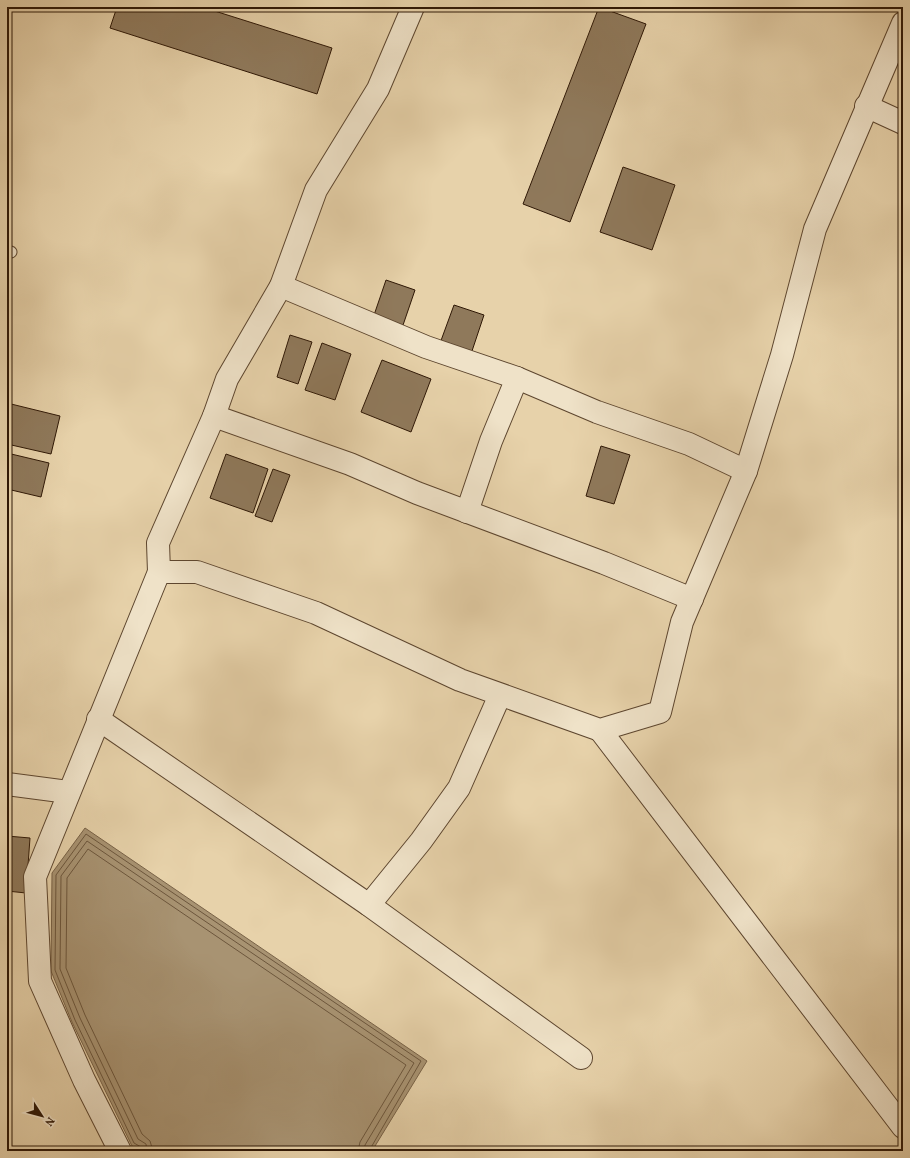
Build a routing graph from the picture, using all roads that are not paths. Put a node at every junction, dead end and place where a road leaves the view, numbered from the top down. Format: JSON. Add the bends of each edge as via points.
{"nodes":[{"id":1,"x":413,"y":7,"type":"edge"},
{"id":2,"x":903,"y":23,"type":"edge"},
{"id":3,"x":866,"y":106,"type":"junction"},
{"id":4,"x":903,"y":123,"type":"edge"},
{"id":5,"x":280,"y":286,"type":"junction"},
{"id":6,"x":517,"y":378,"type":"junction"},
{"id":7,"x":214,"y":416,"type":"junction"},
{"id":8,"x":746,"y":471,"type":"junction"},
{"id":9,"x":467,"y":512,"type":"junction"},
{"id":10,"x":159,"y":572,"type":"junction"},
{"id":11,"x":692,"y":599,"type":"junction"},
{"id":12,"x":500,"y":695,"type":"junction"},
{"id":13,"x":98,"y":719,"type":"junction"},
{"id":14,"x":600,"y":730,"type":"junction"},
{"id":15,"x":7,"y":784,"type":"edge"},
{"id":16,"x":68,"y":792,"type":"junction"},
{"id":17,"x":369,"y":905,"type":"junction"},
{"id":18,"x":581,"y":1058,"type":"dead end"},
{"id":19,"x":903,"y":1128,"type":"edge"},
{"id":20,"x":120,"y":1151,"type":"edge"}],
"edges":[{"from":1,"to":5,"type":"street","via":[[378,89],[316,190]]},
{"from":2,"to":3,"type":"street"},
{"from":3,"to":4,"type":"street"},
{"from":3,"to":8,"type":"street","via":[[815,229],[782,354]]},
{"from":5,"to":6,"type":"street","via":[[426,347]]},
{"from":5,"to":7,"type":"street","via":[[227,380]]},
{"from":6,"to":8,"type":"street","via":[[597,412],[689,444]]},
{"from":6,"to":9,"type":"street","via":[[491,441]]},
{"from":7,"to":9,"type":"street","via":[[350,464]]},
{"from":7,"to":10,"type":"street","via":[[158,543]]},
{"from":8,"to":11,"type":"street"},
{"from":9,"to":11,"type":"street"},
{"from":10,"to":12,"type":"street","via":[[197,572],[316,613],[460,680]]},
{"from":10,"to":13,"type":"street"},
{"from":11,"to":14,"type":"street","via":[[682,622],[660,712]]},
{"from":12,"to":14,"type":"street"},
{"from":12,"to":17,"type":"street","via":[[459,788]]},
{"from":13,"to":16,"type":"street"},
{"from":13,"to":17,"type":"street"},
{"from":14,"to":19,"type":"street"},
{"from":15,"to":16,"type":"street"},
{"from":16,"to":20,"type":"street","via":[[35,877],[40,980],[84,1080]]},
{"from":17,"to":18,"type":"street"}]}
